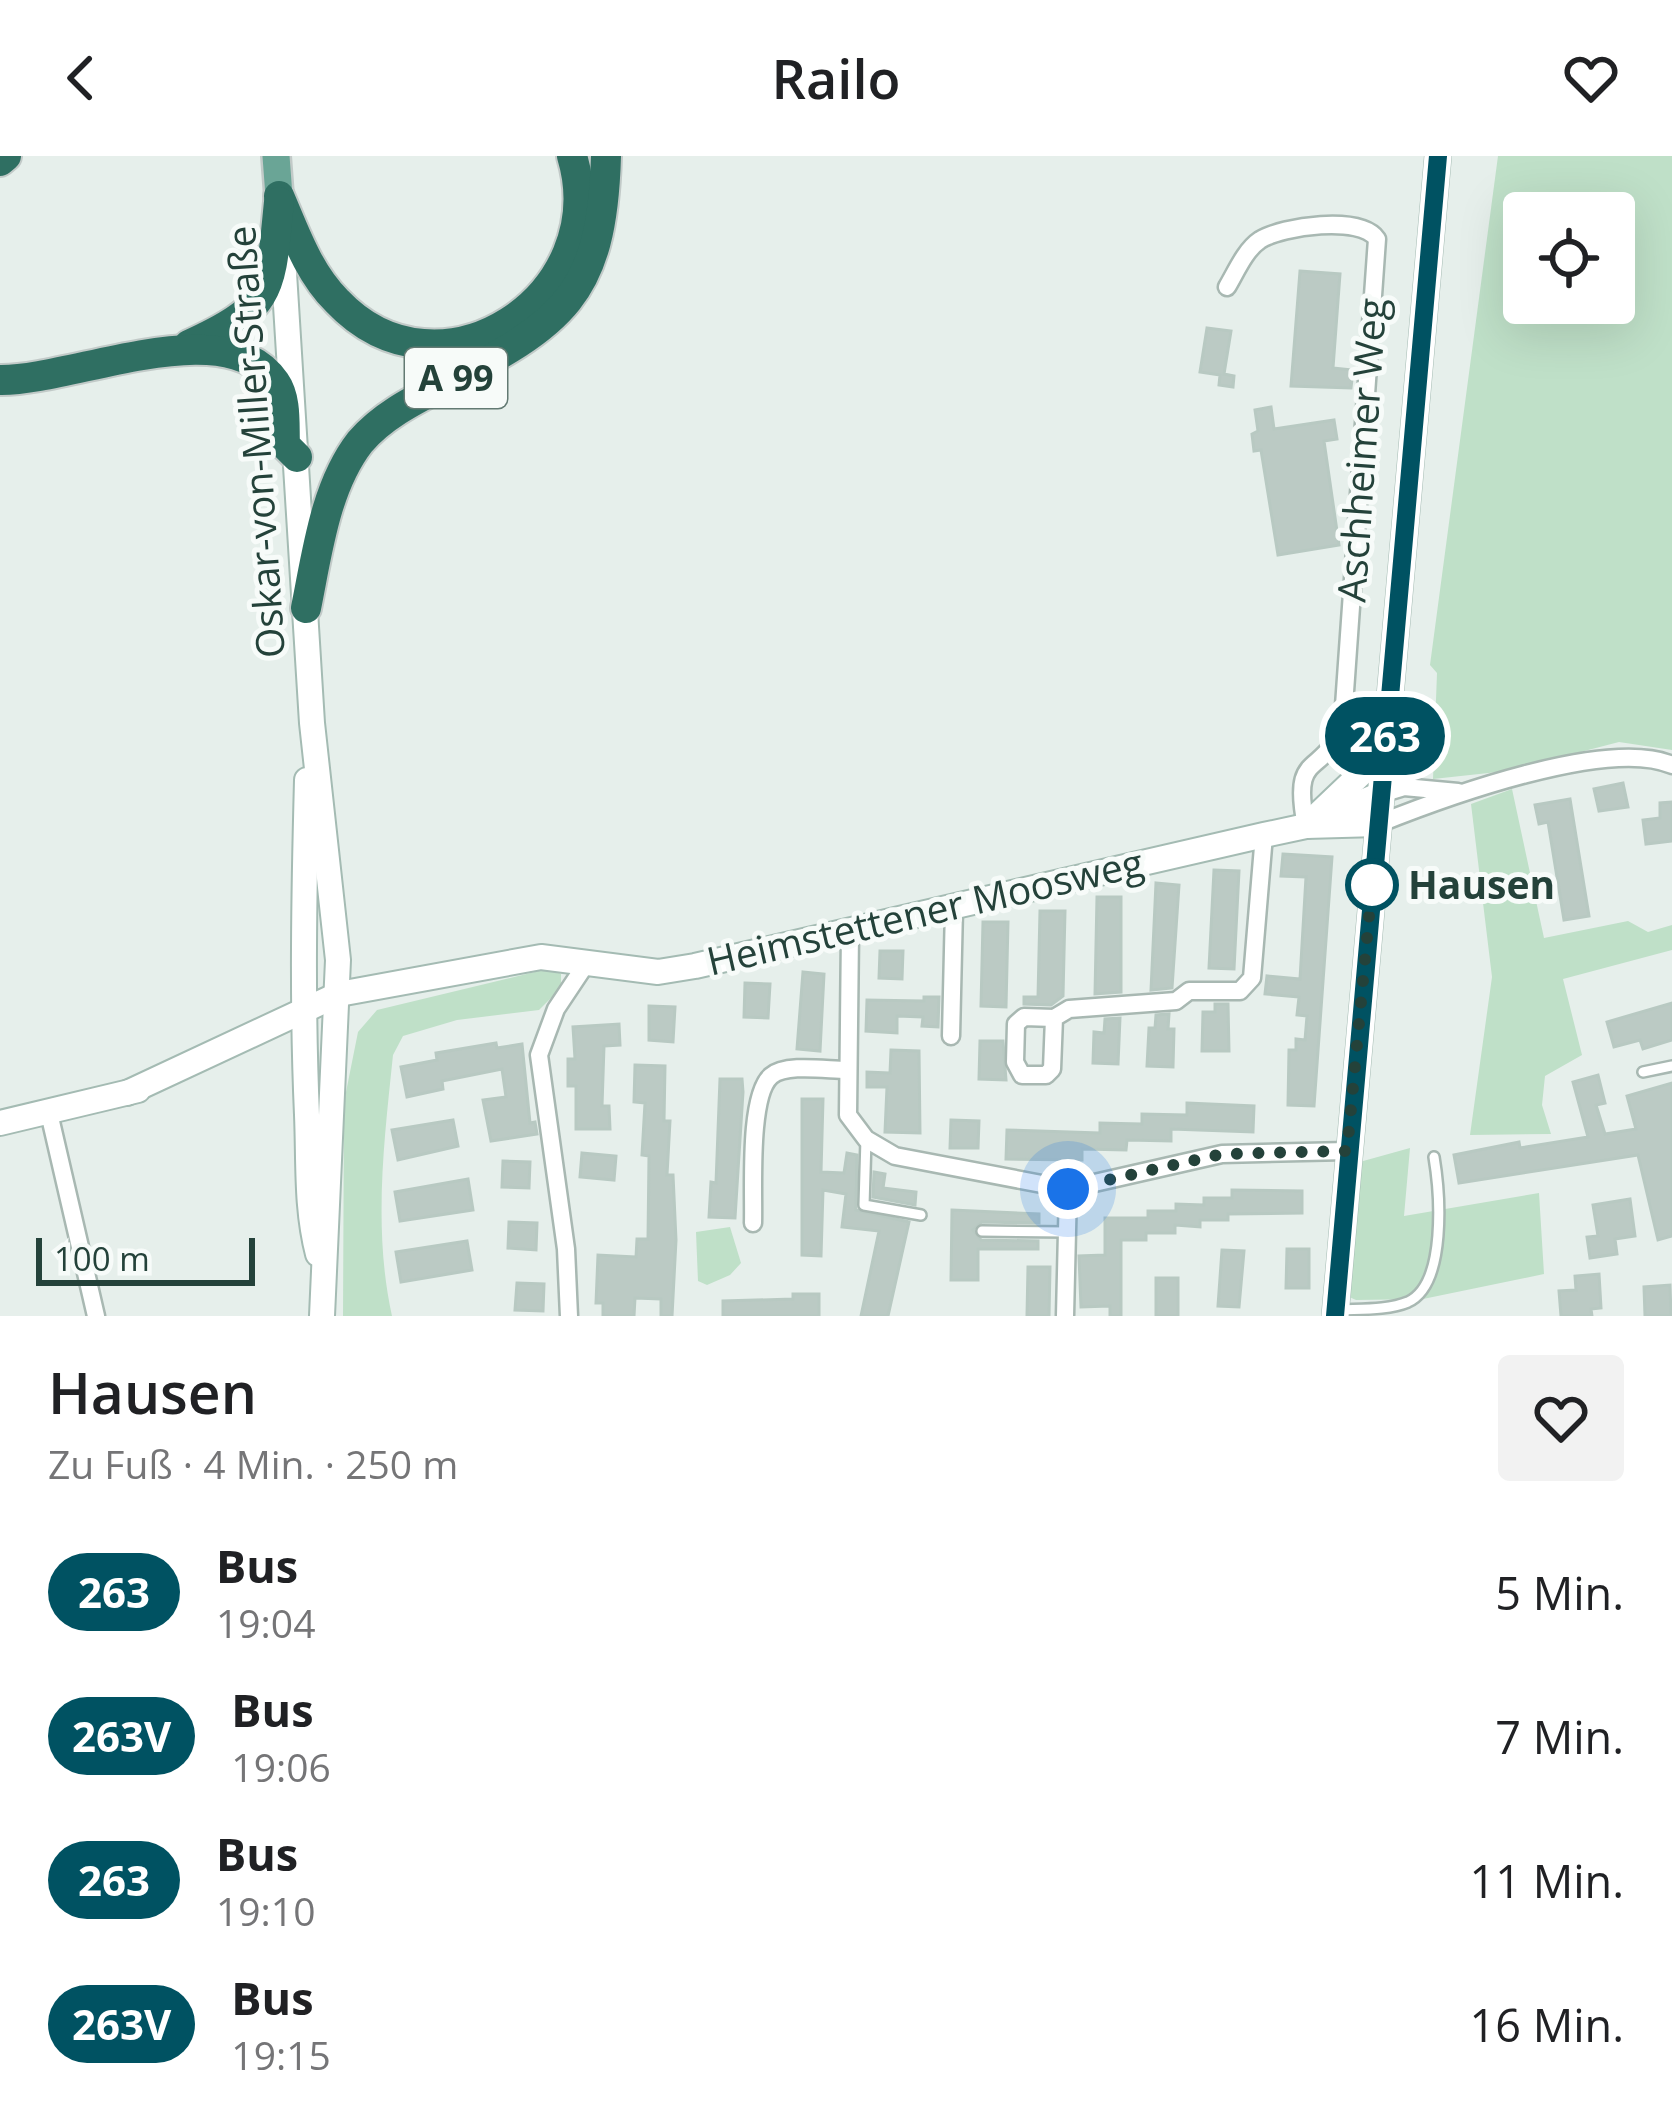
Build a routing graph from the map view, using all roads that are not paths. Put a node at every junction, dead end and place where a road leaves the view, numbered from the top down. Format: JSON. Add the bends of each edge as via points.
{"nodes":[{"id":1,"x":276,"y":156,"type":"edge"},
{"id":2,"x":572,"y":156,"type":"edge"},
{"id":3,"x":606,"y":156,"type":"edge"},
{"id":4,"x":1438,"y":156,"type":"edge"},
{"id":5,"x":279,"y":196,"type":"junction"},
{"id":6,"x":1227,"y":287,"type":"dead end"},
{"id":7,"x":178,"y":350,"type":"junction"},
{"id":8,"x":0,"y":380,"type":"edge"},
{"id":9,"x":297,"y":457,"type":"junction"},
{"id":10,"x":306,"y":608,"type":"junction"},
{"id":11,"x":313,"y":723,"type":"junction"},
{"id":12,"x":1386,"y":729,"type":"junction"},
{"id":13,"x":1672,"y":765,"type":"edge"},
{"id":14,"x":1457,"y":792,"type":"junction"},
{"id":15,"x":1381,"y":794,"type":"junction"},
{"id":16,"x":1378,"y":824,"type":"junction"},
{"id":17,"x":1306,"y":826,"type":"junction"},
{"id":18,"x":1264,"y":835,"type":"junction"},
{"id":19,"x":955,"y":908,"type":"junction"},
{"id":20,"x":850,"y":932,"type":"junction"},
{"id":21,"x":588,"y":961,"type":"junction"},
{"id":22,"x":339,"y":1003,"type":"junction"},
{"id":23,"x":1054,"y":1018,"type":"dead end"},
{"id":24,"x":304,"y":1021,"type":"junction"},
{"id":25,"x":951,"y":1036,"type":"dead end"},
{"id":26,"x":1672,"y":1066,"type":"edge"},
{"id":27,"x":846,"y":1070,"type":"junction"},
{"id":28,"x":1643,"y":1072,"type":"dead end"},
{"id":29,"x":49,"y":1113,"type":"junction"},
{"id":30,"x":0,"y":1123,"type":"edge"},
{"id":31,"x":866,"y":1139,"type":"junction"},
{"id":32,"x":1347,"y":1151,"type":"junction"},
{"id":33,"x":1434,"y":1157,"type":"dead end"},
{"id":34,"x":1068,"y":1189,"type":"junction"},
{"id":35,"x":921,"y":1215,"type":"dead end"},
{"id":36,"x":753,"y":1223,"type":"dead end"},
{"id":37,"x":982,"y":1231,"type":"dead end"},
{"id":38,"x":1067,"y":1232,"type":"junction"},
{"id":39,"x":322,"y":1274,"type":"junction"},
{"id":40,"x":1335,"y":1313,"type":"edge"},
{"id":41,"x":96,"y":1316,"type":"edge"},
{"id":42,"x":322,"y":1316,"type":"edge"},
{"id":43,"x":569,"y":1316,"type":"edge"},
{"id":44,"x":1065,"y":1316,"type":"edge"}],
"edges":[{"from":1,"to":5,"type":"main road","name":"Oskar-von-Miller-Straße"},
{"from":2,"to":5,"type":"highway","via":[[578,205],[564,268],[511,323],[459,342],[398,338],[339,304],[310,267]]},
{"from":3,"to":10,"type":"highway","number":"A 99","via":[[599,243],[581,283],[554,320],[398,409],[361,442],[338,480]]},
{"from":4,"to":12,"type":"street"},
{"from":5,"to":7,"type":"highway","via":[[264,295],[229,327]]},
{"from":5,"to":9,"type":"street","name":"Oskar-von-Miller-Straße"},
{"from":6,"to":17,"type":"street","name":"Aschheimer Weg","via":[[1251,247],[1276,234],[1341,223],[1377,238],[1343,720],[1337,743],[1304,769]]},
{"from":7,"to":8,"type":"highway"},
{"from":7,"to":9,"type":"highway","via":[[209,348],[253,360],[275,382],[285,445]]},
{"from":9,"to":10,"type":"street","name":"Oskar-von-Miller-Straße"},
{"from":10,"to":11,"type":"street","name":"Oskar-von-Miller-Straße"},
{"from":11,"to":22,"type":"street","name":"Oskar-von-Miller-Straße"},
{"from":11,"to":24,"type":"street","name":"Oskar-von-Miller-Straße"},
{"from":12,"to":15,"type":"street"},
{"from":12,"to":17,"type":"street","via":[[1367,767]]},
{"from":13,"to":14,"type":"street","via":[[1623,754]]},
{"from":14,"to":15,"type":"street"},
{"from":14,"to":16,"type":"street"},
{"from":15,"to":16,"type":"street"},
{"from":15,"to":17,"type":"street","name":"Heimstettener Moosweg"},
{"from":16,"to":17,"type":"street","name":"Heimstettener Moosweg"},
{"from":16,"to":32,"type":"street"},
{"from":17,"to":18,"type":"street","name":"Heimstettener Moosweg"},
{"from":18,"to":19,"type":"street","name":"Heimstettener Moosweg"},
{"from":18,"to":23,"type":"street","via":[[1252,978],[1240,991],[1069,1009]]},
{"from":19,"to":20,"type":"street","name":"Heimstettener Moosweg"},
{"from":19,"to":25,"type":"street"},
{"from":20,"to":21,"type":"street","name":"Heimstettener Moosweg","via":[[658,972]]},
{"from":20,"to":27,"type":"street"},
{"from":21,"to":22,"type":"street","name":"Heimstettener Moosweg","via":[[541,957]]},
{"from":21,"to":43,"type":"street","via":[[545,1029],[538,1055]]},
{"from":22,"to":24,"type":"street","name":"Heimstettener Moosweg"},
{"from":22,"to":39,"type":"street","name":"Oskar-von-Miller-Straße"},
{"from":24,"to":29,"type":"street","via":[[239,1056]]},
{"from":24,"to":39,"type":"street","name":"Oskar-von-Miller-Straße","via":[[309,1220]]},
{"from":26,"to":28,"type":"lane"},
{"from":27,"to":31,"type":"street","via":[[848,1114]]},
{"from":27,"to":36,"type":"street","via":[[771,1076],[758,1098]]},
{"from":29,"to":30,"type":"street"},
{"from":29,"to":41,"type":"street"},
{"from":31,"to":34,"type":"street","via":[[909,1160]]},
{"from":31,"to":35,"type":"lane","via":[[864,1205]]},
{"from":32,"to":34,"type":"street","via":[[1222,1154]]},
{"from":32,"to":40,"type":"street"},
{"from":33,"to":40,"type":"lane","via":[[1442,1201],[1423,1292],[1406,1303]]},
{"from":34,"to":38,"type":"street"},
{"from":37,"to":38,"type":"lane"},
{"from":38,"to":44,"type":"street"},
{"from":39,"to":42,"type":"street","name":"Oskar-von-Miller-Straße"}]}
